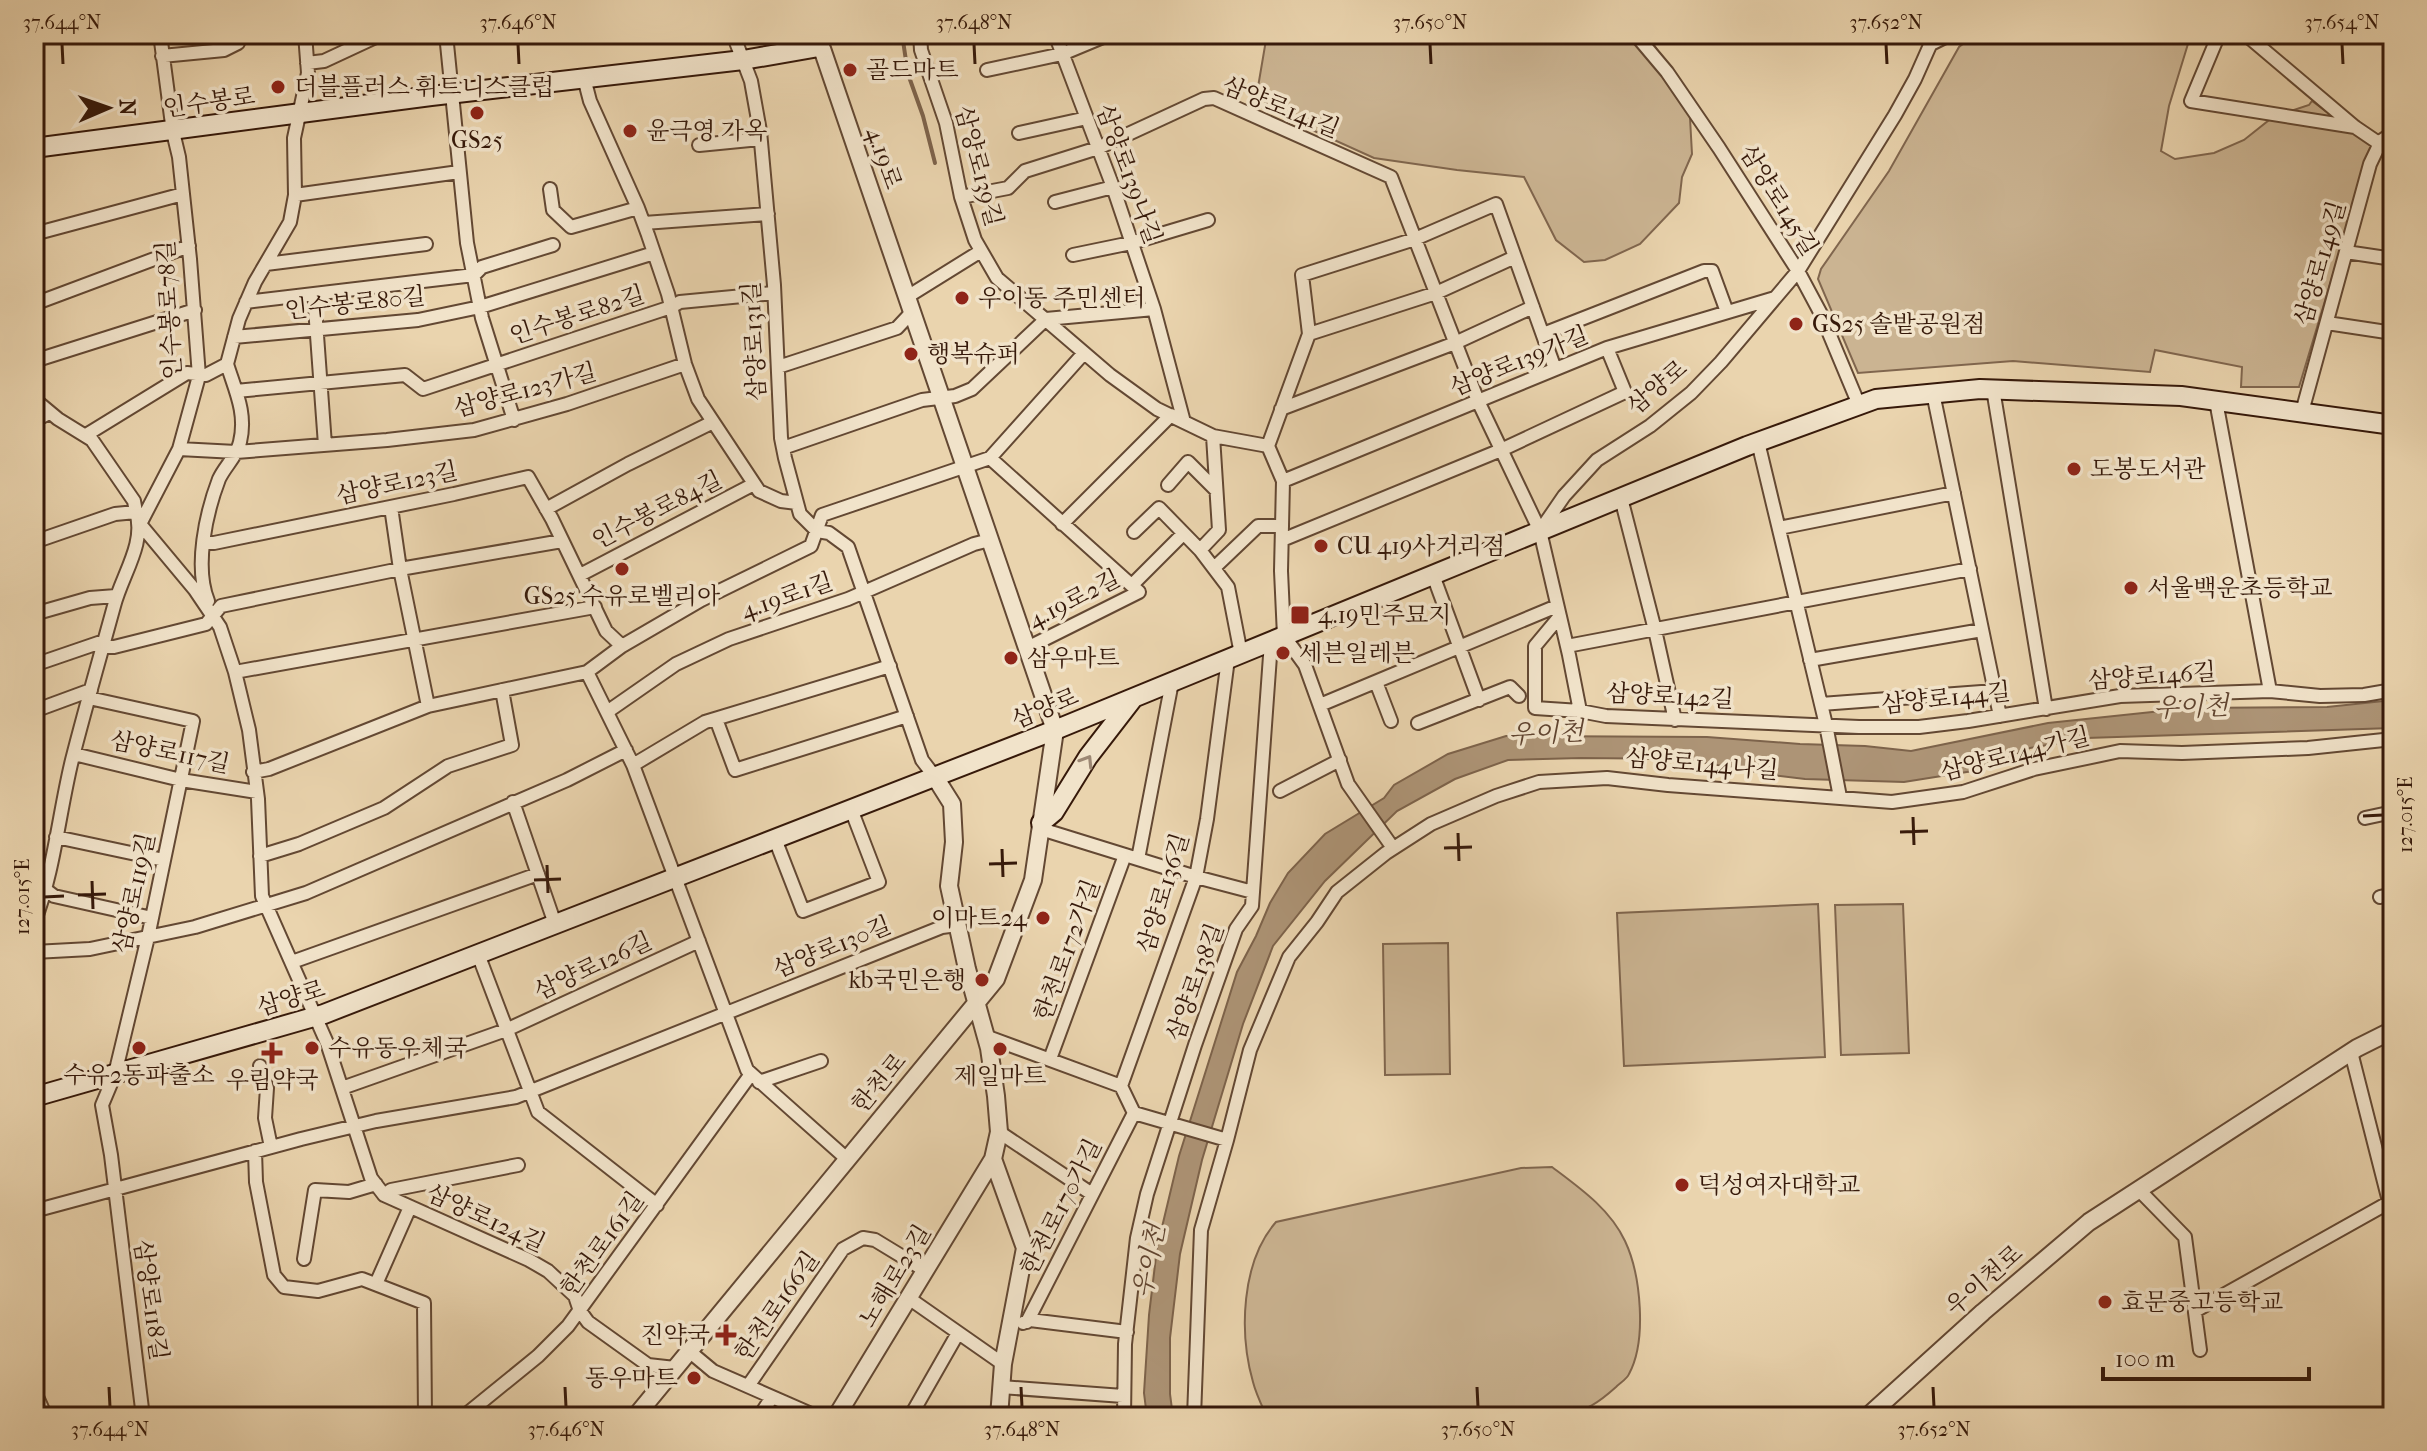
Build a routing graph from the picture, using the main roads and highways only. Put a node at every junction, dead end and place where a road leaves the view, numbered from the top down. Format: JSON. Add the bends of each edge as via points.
{"nodes":[{"id":1,"x":818,"y":40,"type":"edge"},
{"id":2,"x":34,"y":148,"type":"edge"},
{"id":3,"x":2393,"y":425,"type":"edge"},
{"id":4,"x":1133,"y":699,"type":"junction"},
{"id":5,"x":1041,"y":826,"type":"road end"},
{"id":6,"x":34,"y":1097,"type":"edge"}],
"edges":[{"from":1,"to":2,"type":"main road","name":"인수봉로","via":[[743,60]]},
{"from":3,"to":4,"type":"main road","name":"삼양로","via":[[2181,396],[1993,389],[1876,399],[1758,442]]},
{"from":5,"to":4,"type":"main road","one_way":true},
{"from":4,"to":6,"type":"main road","name":"삼양로","via":[[315,1016]]}]}
